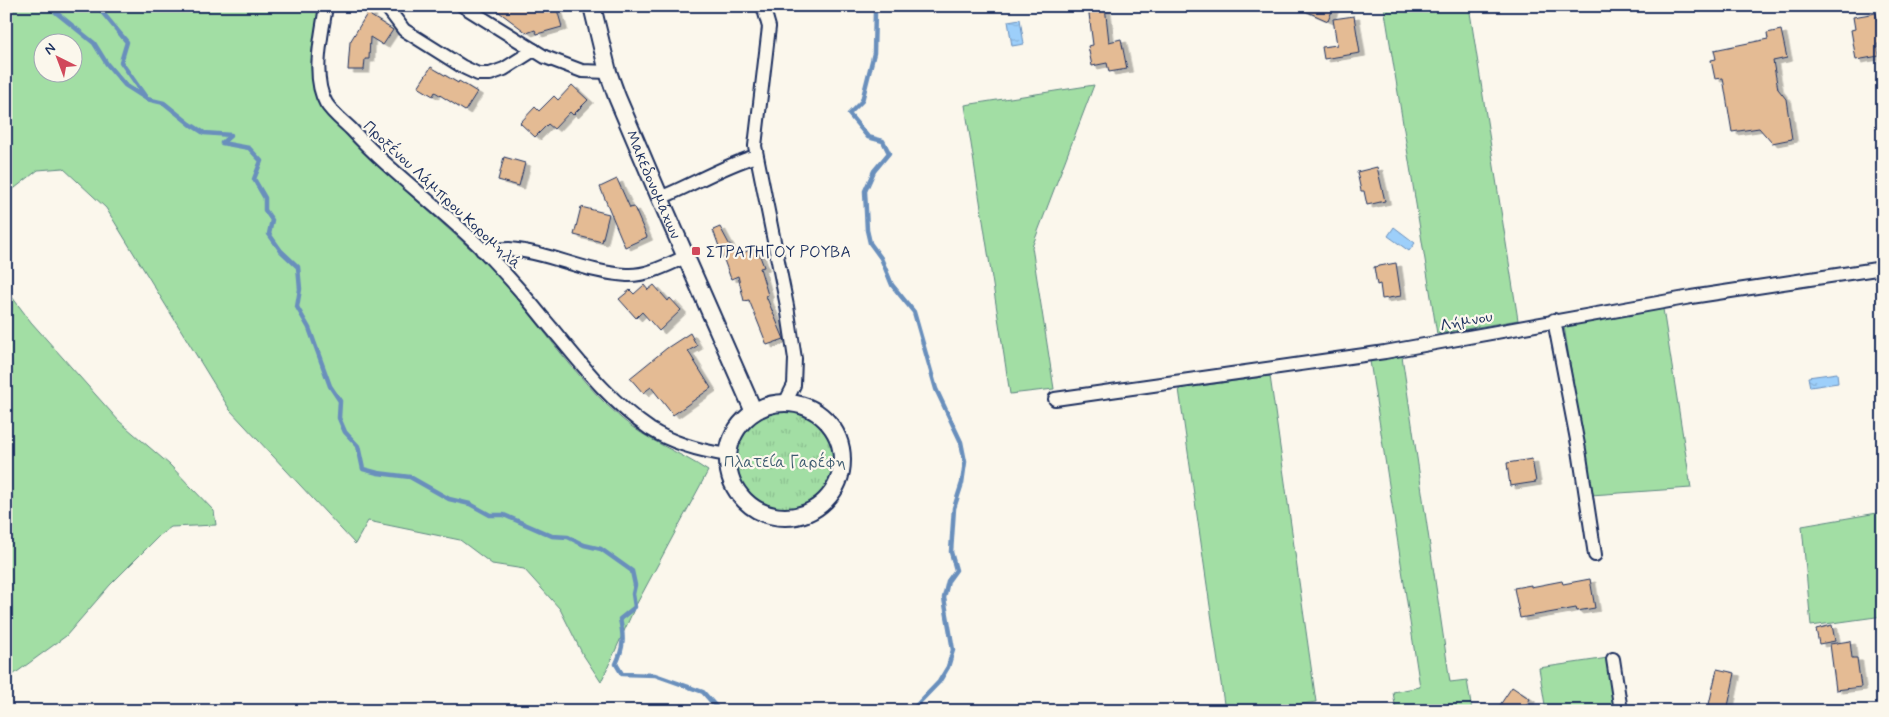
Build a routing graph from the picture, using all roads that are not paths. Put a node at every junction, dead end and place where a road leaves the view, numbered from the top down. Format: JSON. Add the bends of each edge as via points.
{"nodes":[{"id":1,"x":326,"y":6,"type":"edge"},
{"id":2,"x":386,"y":6,"type":"edge"},
{"id":3,"x":463,"y":6,"type":"edge"},
{"id":4,"x":592,"y":6,"type":"edge"},
{"id":5,"x":763,"y":6,"type":"edge"},
{"id":6,"x":534,"y":50,"type":"junction"},
{"id":7,"x":608,"y":72,"type":"junction"},
{"id":8,"x":756,"y":156,"type":"junction"},
{"id":9,"x":660,"y":198,"type":"junction"},
{"id":10,"x":482,"y":250,"type":"junction"},
{"id":11,"x":685,"y":257,"type":"junction"},
{"id":12,"x":1883,"y":268,"type":"edge"},
{"id":13,"x":1554,"y":320,"type":"junction"},
{"id":14,"x":1055,"y":399,"type":"dead end"},
{"id":15,"x":784,"y":403,"type":"junction"},
{"id":16,"x":754,"y":412,"type":"junction"},
{"id":17,"x":728,"y":455,"type":"junction"},
{"id":18,"x":1595,"y":555,"type":"dead end"},
{"id":19,"x":1613,"y":659,"type":"dead end"},
{"id":20,"x":1621,"y":711,"type":"edge"}],
"edges":[{"from":1,"to":10,"type":"street","name":"Προξένου Λάμπρου Κορομηλά","via":[[319,83],[326,103],[365,145]]},
{"from":2,"to":6,"type":"street","via":[[404,30],[478,74],[504,69]]},
{"from":3,"to":6,"type":"street"},
{"from":4,"to":7,"type":"street","name":"Μακεδονομάχων"},
{"from":5,"to":8,"type":"street","via":[[769,27],[755,138]]},
{"from":6,"to":7,"type":"street","via":[[576,69]]},
{"from":7,"to":9,"type":"street","name":"Μακεδονομάχων"},
{"from":8,"to":9,"type":"street"},
{"from":8,"to":15,"type":"street","via":[[795,359],[794,385]]},
{"from":9,"to":11,"type":"street","name":"Μακεδονομάχων"},
{"from":10,"to":11,"type":"street","via":[[510,250],[628,275],[656,270]]},
{"from":10,"to":17,"type":"street","name":"Προξένου Λάμπρου Κορομηλά","via":[[604,390],[630,414],[676,442]]},
{"from":11,"to":16,"type":"street","name":"Μακεδονομάχων"},
{"from":12,"to":13,"type":"street","name":"Λήμνου"},
{"from":13,"to":14,"type":"street","name":"Λήμνου","via":[[1385,352]]},
{"from":13,"to":18,"type":"street"},
{"from":15,"to":16,"type":"street"},
{"from":15,"to":17,"type":"street","via":[[798,404],[822,416],[838,438],[842,451],[840,478],[825,501],[801,515],[788,517],[761,512],[745,500],[733,484]]},
{"from":16,"to":17,"type":"street","via":[[736,430]]},
{"from":19,"to":20,"type":"street"}]}
